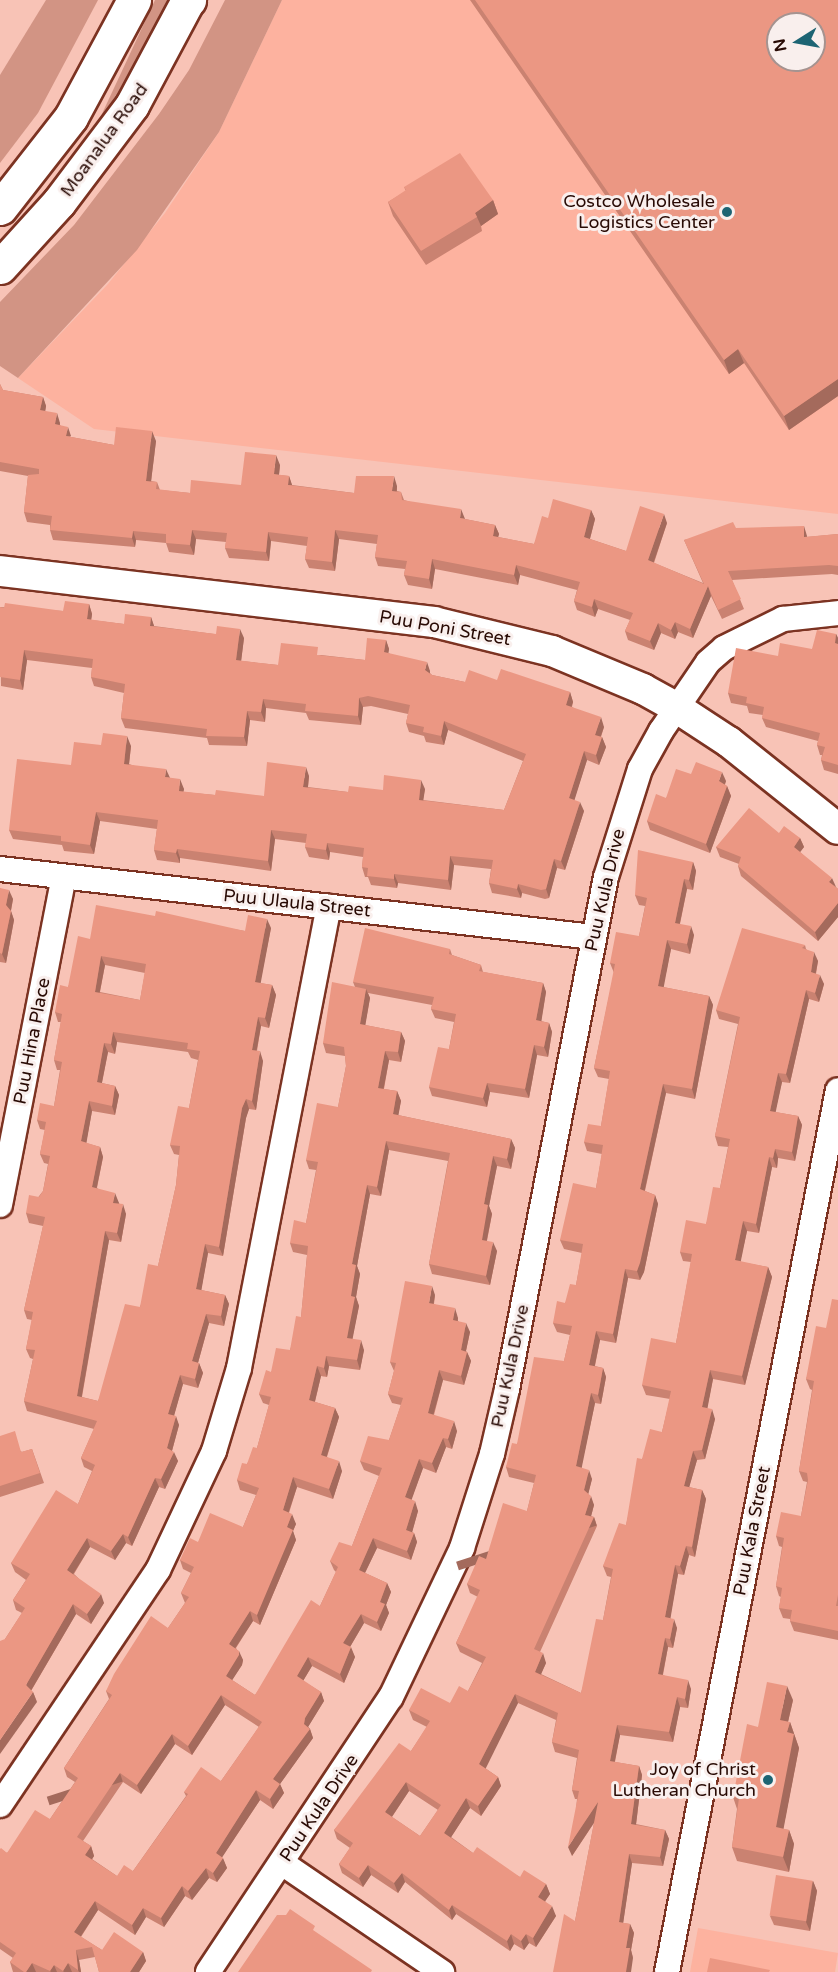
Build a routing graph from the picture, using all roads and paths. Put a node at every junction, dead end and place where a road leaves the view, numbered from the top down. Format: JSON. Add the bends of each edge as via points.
{"nodes":[{"id":1,"x":134,"y":0,"type":"edge"},
{"id":2,"x":188,"y":1,"type":"edge"},
{"id":3,"x":0,"y":208,"type":"edge"},
{"id":4,"x":0,"y":267,"type":"edge"},
{"id":5,"x":0,"y":571,"type":"edge"},
{"id":6,"x":838,"y":613,"type":"edge"},
{"id":7,"x":677,"y":708,"type":"junction"},
{"id":8,"x":838,"y":829,"type":"edge"},
{"id":9,"x":0,"y":869,"type":"edge"},
{"id":10,"x":64,"y":877,"type":"junction"},
{"id":11,"x":329,"y":907,"type":"junction"},
{"id":12,"x":593,"y":937,"type":"junction"},
{"id":13,"x":838,"y":1090,"type":"edge"},
{"id":14,"x":0,"y":1205,"type":"edge"},
{"id":15,"x":0,"y":1805,"type":"edge"},
{"id":16,"x":282,"y":1863,"type":"junction"},
{"id":17,"x":208,"y":1972,"type":"edge"},
{"id":18,"x":442,"y":1972,"type":"edge"},
{"id":19,"x":667,"y":1972,"type":"edge"}],
"edges":[{"from":1,"to":3,"type":"main road","via":[[71,117]]},
{"from":2,"to":4,"type":"main road","name":"Moanalua Road","via":[[153,70],[115,130],[59,202]]},
{"from":5,"to":7,"type":"street","name":"Puu Poni Street","via":[[470,629],[552,651],[643,689]]},
{"from":6,"to":7,"type":"street","name":"Puu Kula Drive","via":[[783,619],[742,636],[708,662]]},
{"from":7,"to":8,"type":"street","name":"Puu Poni Street","via":[[729,742]]},
{"from":7,"to":12,"type":"street","name":"Puu Kula Drive","via":[[630,792]]},
{"from":9,"to":10,"type":"street","name":"Puu Ulaula Street"},
{"from":10,"to":11,"type":"street","name":"Puu Ulaula Street"},
{"from":10,"to":14,"type":"street","name":"Puu Hina Place"},
{"from":11,"to":12,"type":"street","name":"Puu Ulaula Street"},
{"from":11,"to":15,"type":"street","via":[[239,1368],[214,1451],[158,1570]]},
{"from":12,"to":16,"type":"street","name":"Puu Kula Drive","via":[[507,1389],[477,1503],[444,1588],[391,1697]]},
{"from":13,"to":19,"type":"street","name":"Puu Kala Street"},
{"from":16,"to":17,"type":"street","name":"Puu Kula Drive"},
{"from":16,"to":18,"type":"street"}]}
